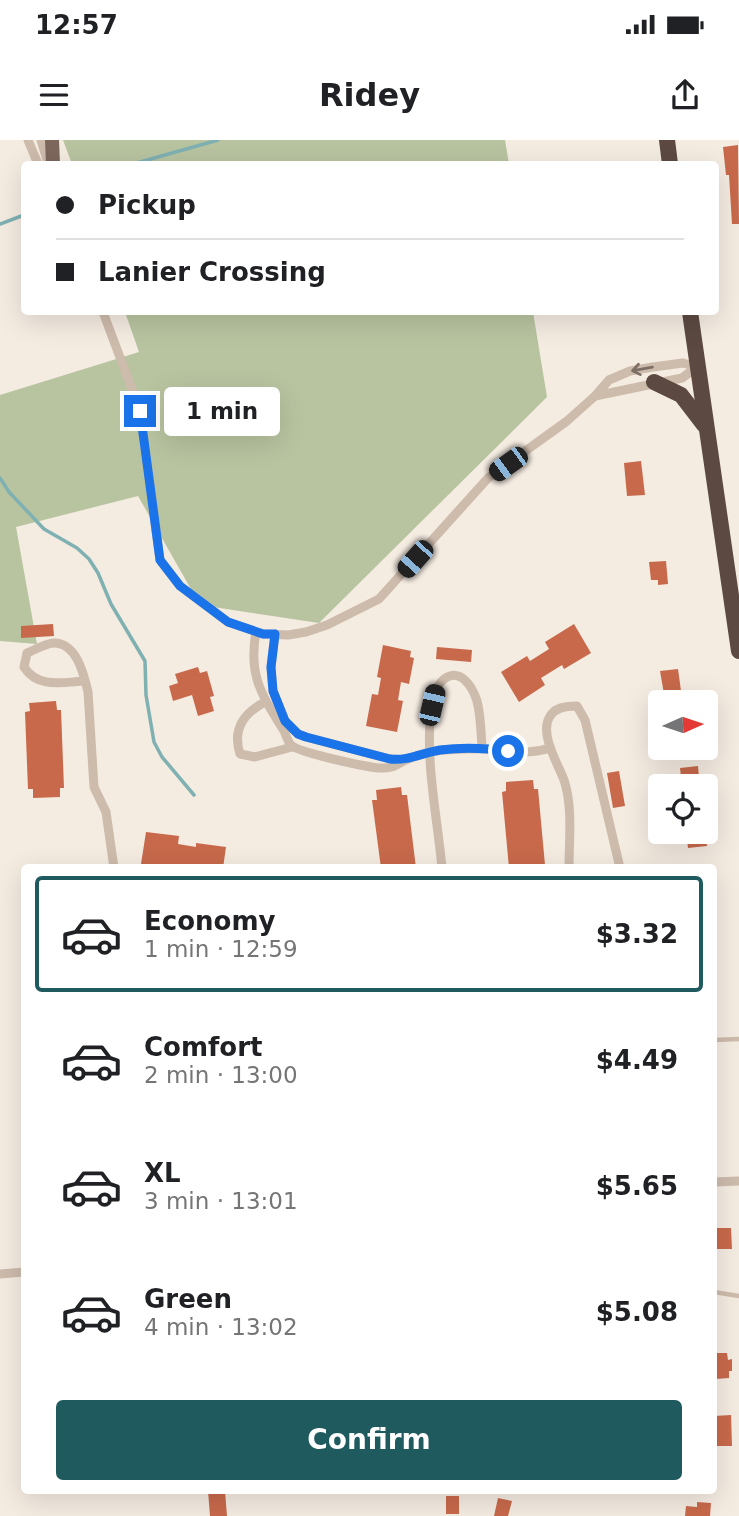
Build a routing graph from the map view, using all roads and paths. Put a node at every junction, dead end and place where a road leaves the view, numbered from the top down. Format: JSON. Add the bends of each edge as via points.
{"nodes":[{"id":1,"x":28,"y":140,"type":"edge"},
{"id":2,"x":41,"y":140,"type":"edge"},
{"id":3,"x":52,"y":140,"type":"edge"},
{"id":4,"x":667,"y":140,"type":"edge"},
{"id":5,"x":37,"y":161,"type":"edge"},
{"id":6,"x":50,"y":161,"type":"edge"},
{"id":7,"x":51,"y":161,"type":"edge"},
{"id":8,"x":670,"y":161,"type":"edge"},
{"id":9,"x":104,"y":315,"type":"edge"},
{"id":10,"x":690,"y":315,"type":"edge"},
{"id":11,"x":697,"y":368,"type":"junction"},
{"id":12,"x":654,"y":382,"type":"junction"},
{"id":13,"x":596,"y":396,"type":"junction"},
{"id":14,"x":706,"y":428,"type":"junction"},
{"id":15,"x":256,"y":632,"type":"junction"},
{"id":16,"x":275,"y":634,"type":"junction"},
{"id":17,"x":739,"y":647,"type":"edge"},
{"id":18,"x":85,"y":681,"type":"junction"},
{"id":19,"x":265,"y":702,"type":"junction"},
{"id":20,"x":292,"y":747,"type":"junction"},
{"id":21,"x":550,"y":748,"type":"junction"},
{"id":22,"x":482,"y":749,"type":"junction"},
{"id":23,"x":430,"y":753,"type":"junction"},
{"id":24,"x":404,"y":760,"type":"junction"},
{"id":25,"x":113,"y":864,"type":"edge"},
{"id":26,"x":442,"y":864,"type":"edge"},
{"id":27,"x":569,"y":864,"type":"edge"},
{"id":28,"x":619,"y":864,"type":"edge"},
{"id":29,"x":739,"y":1039,"type":"edge"},
{"id":30,"x":717,"y":1040,"type":"edge"},
{"id":31,"x":739,"y":1181,"type":"edge"},
{"id":32,"x":717,"y":1182,"type":"edge"},
{"id":33,"x":21,"y":1272,"type":"edge"},
{"id":34,"x":0,"y":1274,"type":"edge"},
{"id":35,"x":717,"y":1292,"type":"edge"},
{"id":36,"x":739,"y":1296,"type":"edge"}],
"edges":[{"from":1,"to":5,"type":"street"},
{"from":2,"to":6,"type":"street"},
{"from":3,"to":7,"type":"main road"},
{"from":4,"to":8,"type":"highway"},
{"from":9,"to":15,"type":"street","via":[[140,411],[160,560],[180,586],[228,622]]},
{"from":10,"to":11,"type":"highway"},
{"from":11,"to":12,"type":"street","via":[[682,378]]},
{"from":11,"to":13,"type":"street","one_way":true,"via":[[683,363],[630,371],[609,380]]},
{"from":11,"to":14,"type":"highway"},
{"from":12,"to":13,"type":"street"},
{"from":12,"to":14,"type":"highway","via":[[681,395]]},
{"from":13,"to":16,"type":"street","via":[[488,478],[379,599],[327,625]]},
{"from":14,"to":17,"type":"highway"},
{"from":15,"to":16,"type":"street"},
{"from":15,"to":19,"type":"street","via":[[254,665]]},
{"from":16,"to":24,"type":"street","via":[[273,691],[291,727],[306,737]]},
{"from":18,"to":18,"type":"street","via":[[79,662],[65,645],[52,642],[27,653],[24,667],[41,682]]},
{"from":18,"to":25,"type":"street","via":[[94,786],[106,812]]},
{"from":19,"to":20,"type":"street"},
{"from":19,"to":20,"type":"street","via":[[243,720],[238,736],[240,754],[255,757]]},
{"from":20,"to":24,"type":"street","via":[[377,769]]},
{"from":21,"to":22,"type":"street","via":[[534,754]]},
{"from":21,"to":27,"type":"street","via":[[568,802]]},
{"from":21,"to":28,"type":"street","via":[[548,718],[555,710],[577,706],[585,720]]},
{"from":22,"to":23,"type":"street"},
{"from":22,"to":23,"type":"street","via":[[477,701],[462,677],[451,675],[442,678],[435,691]]},
{"from":23,"to":24,"type":"street"},
{"from":23,"to":26,"type":"street"},
{"from":29,"to":30,"type":"lane"},
{"from":31,"to":32,"type":"street"},
{"from":33,"to":34,"type":"street"},
{"from":35,"to":36,"type":"lane"}]}
